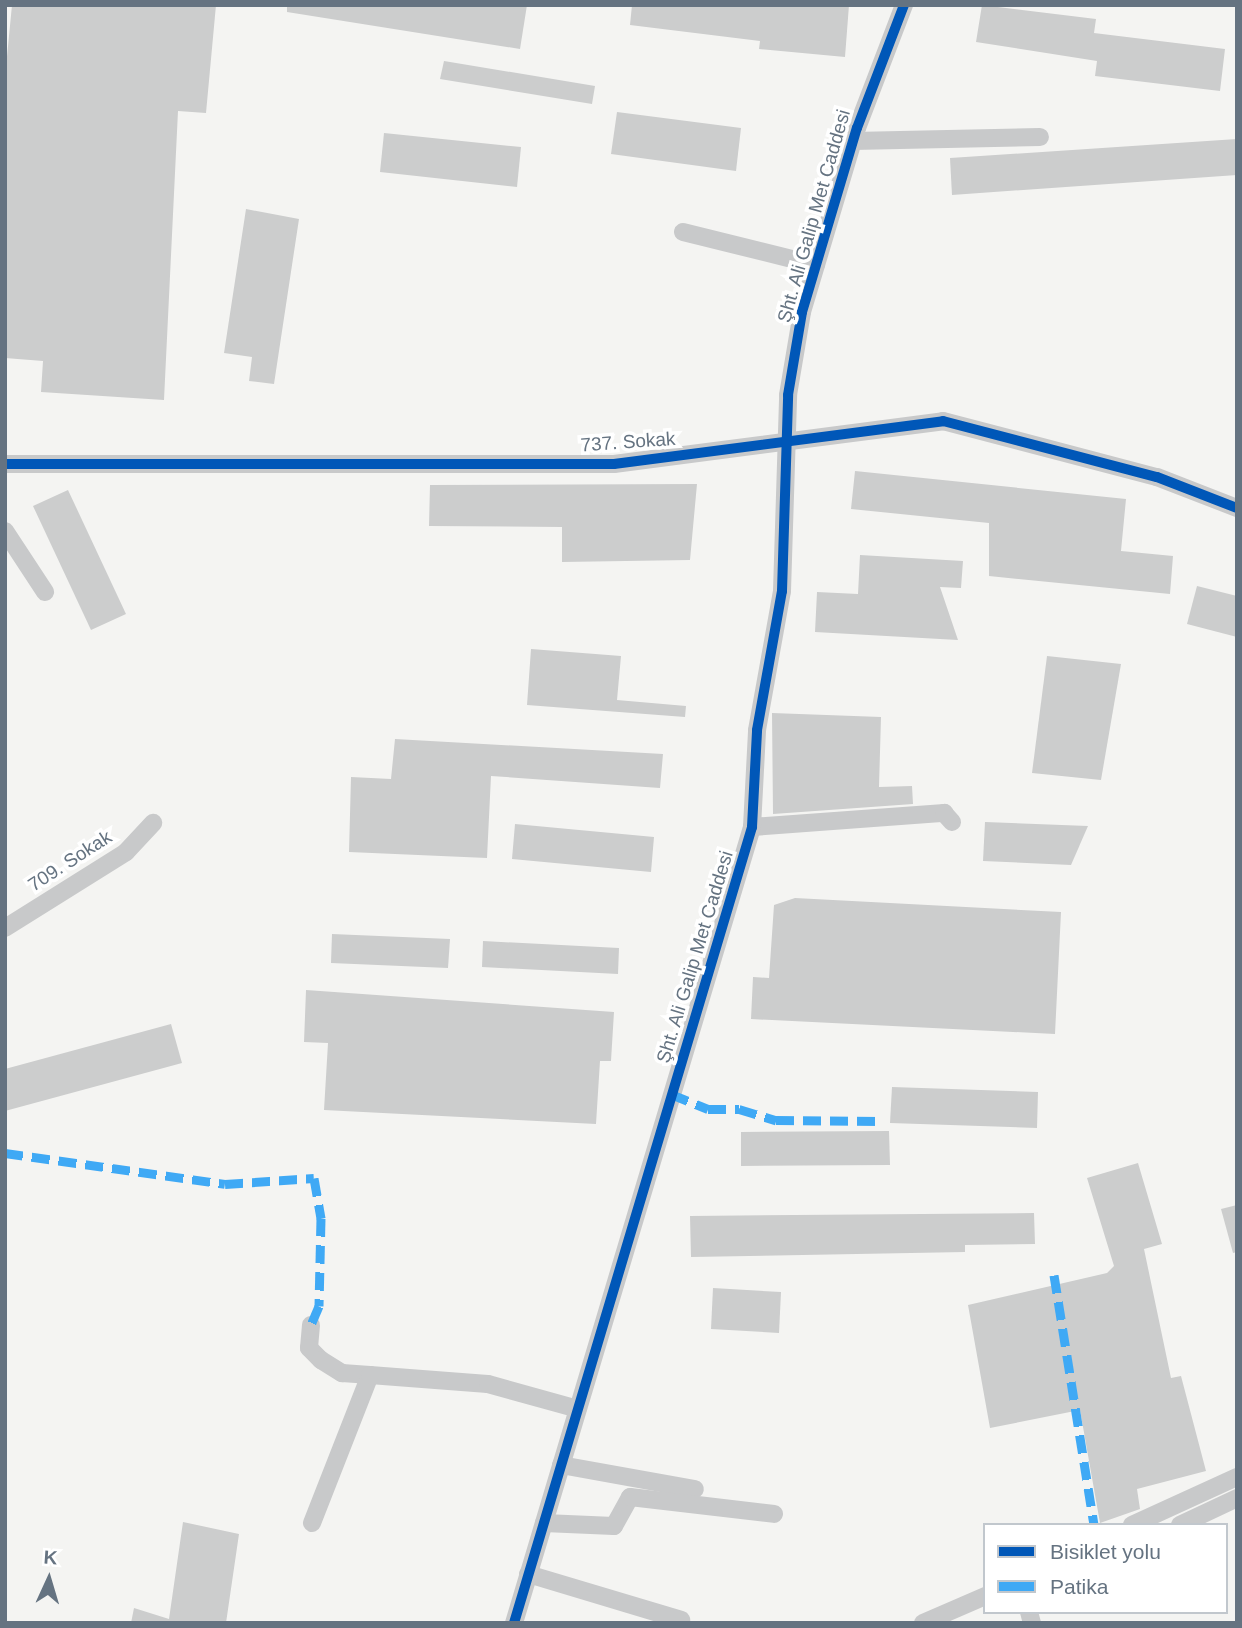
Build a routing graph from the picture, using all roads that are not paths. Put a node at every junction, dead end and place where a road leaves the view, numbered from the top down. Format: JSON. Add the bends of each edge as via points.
{"nodes":[{"id":1,"x":904,"y":5,"type":"edge"},
{"id":2,"x":1040,"y":136,"type":"dead end"},
{"id":3,"x":853,"y":141,"type":"junction"},
{"id":4,"x":683,"y":232,"type":"dead end"},
{"id":5,"x":816,"y":265,"type":"junction"},
{"id":6,"x":788,"y":444,"type":"junction"},
{"id":7,"x":5,"y":464,"type":"edge"},
{"id":8,"x":1237,"y":508,"type":"edge"},
{"id":9,"x":5,"y":531,"type":"edge"},
{"id":10,"x":45,"y":592,"type":"dead end"},
{"id":11,"x":952,"y":822,"type":"dead end"},
{"id":12,"x":153,"y":823,"type":"dead end"},
{"id":13,"x":752,"y":827,"type":"junction"},
{"id":14,"x":5,"y":928,"type":"edge"},
{"id":15,"x":311,"y":1325,"type":"dead end"},
{"id":16,"x":370,"y":1375,"type":"junction"},
{"id":17,"x":578,"y":1409,"type":"junction"},
{"id":18,"x":561,"y":1465,"type":"junction"},
{"id":19,"x":1237,"y":1477,"type":"edge"},
{"id":20,"x":695,"y":1489,"type":"dead end"},
{"id":21,"x":1237,"y":1498,"type":"edge"},
{"id":22,"x":775,"y":1514,"type":"dead end"},
{"id":23,"x":312,"y":1522,"type":"dead end"},
{"id":24,"x":544,"y":1523,"type":"junction"},
{"id":25,"x":1136,"y":1523,"type":"edge"},
{"id":26,"x":1184,"y":1523,"type":"edge"},
{"id":27,"x":528,"y":1574,"type":"junction"},
{"id":28,"x":983,"y":1597,"type":"edge"},
{"id":29,"x":681,"y":1620,"type":"dead end"},
{"id":30,"x":514,"y":1623,"type":"edge"},
{"id":31,"x":923,"y":1623,"type":"edge"}],
"edges":[{"from":1,"to":3,"type":"street","name":"Şht. Ali Galip Met Caddesi"},
{"from":2,"to":3,"type":"street"},
{"from":3,"to":5,"type":"street","name":"Şht. Ali Galip Met Caddesi"},
{"from":4,"to":5,"type":"street"},
{"from":5,"to":6,"type":"street","name":"Şht. Ali Galip Met Caddesi","via":[[788,395]]},
{"from":6,"to":7,"type":"street","name":"737. Sokak","via":[[614,464]]},
{"from":6,"to":8,"type":"street","name":"737. Sokak","via":[[811,434],[943,421],[1157,477]]},
{"from":6,"to":13,"type":"street","name":"Şht. Ali Galip Met Caddesi","via":[[782,591],[757,730]]},
{"from":9,"to":10,"type":"street"},
{"from":11,"to":13,"type":"street","via":[[944,813]]},
{"from":12,"to":14,"type":"street","name":"709. Sokak","via":[[126,852]]},
{"from":13,"to":17,"type":"street","name":"Şht. Ali Galip Met Caddesi"},
{"from":15,"to":16,"type":"street","via":[[310,1348],[321,1360],[342,1373]]},
{"from":16,"to":17,"type":"street","via":[[488,1384]]},
{"from":16,"to":23,"type":"street"},
{"from":17,"to":18,"type":"street","name":"Şht. Ali Galip Met Caddesi"},
{"from":18,"to":20,"type":"street"},
{"from":18,"to":24,"type":"street","name":"Şht. Ali Galip Met Caddesi"},
{"from":19,"to":25,"type":"street"},
{"from":21,"to":26,"type":"street"},
{"from":22,"to":24,"type":"street","via":[[630,1497],[614,1526]]},
{"from":24,"to":27,"type":"street","name":"Şht. Ali Galip Met Caddesi"},
{"from":27,"to":29,"type":"street"},
{"from":27,"to":30,"type":"street","name":"Şht. Ali Galip Met Caddesi"},
{"from":28,"to":31,"type":"street"}]}
